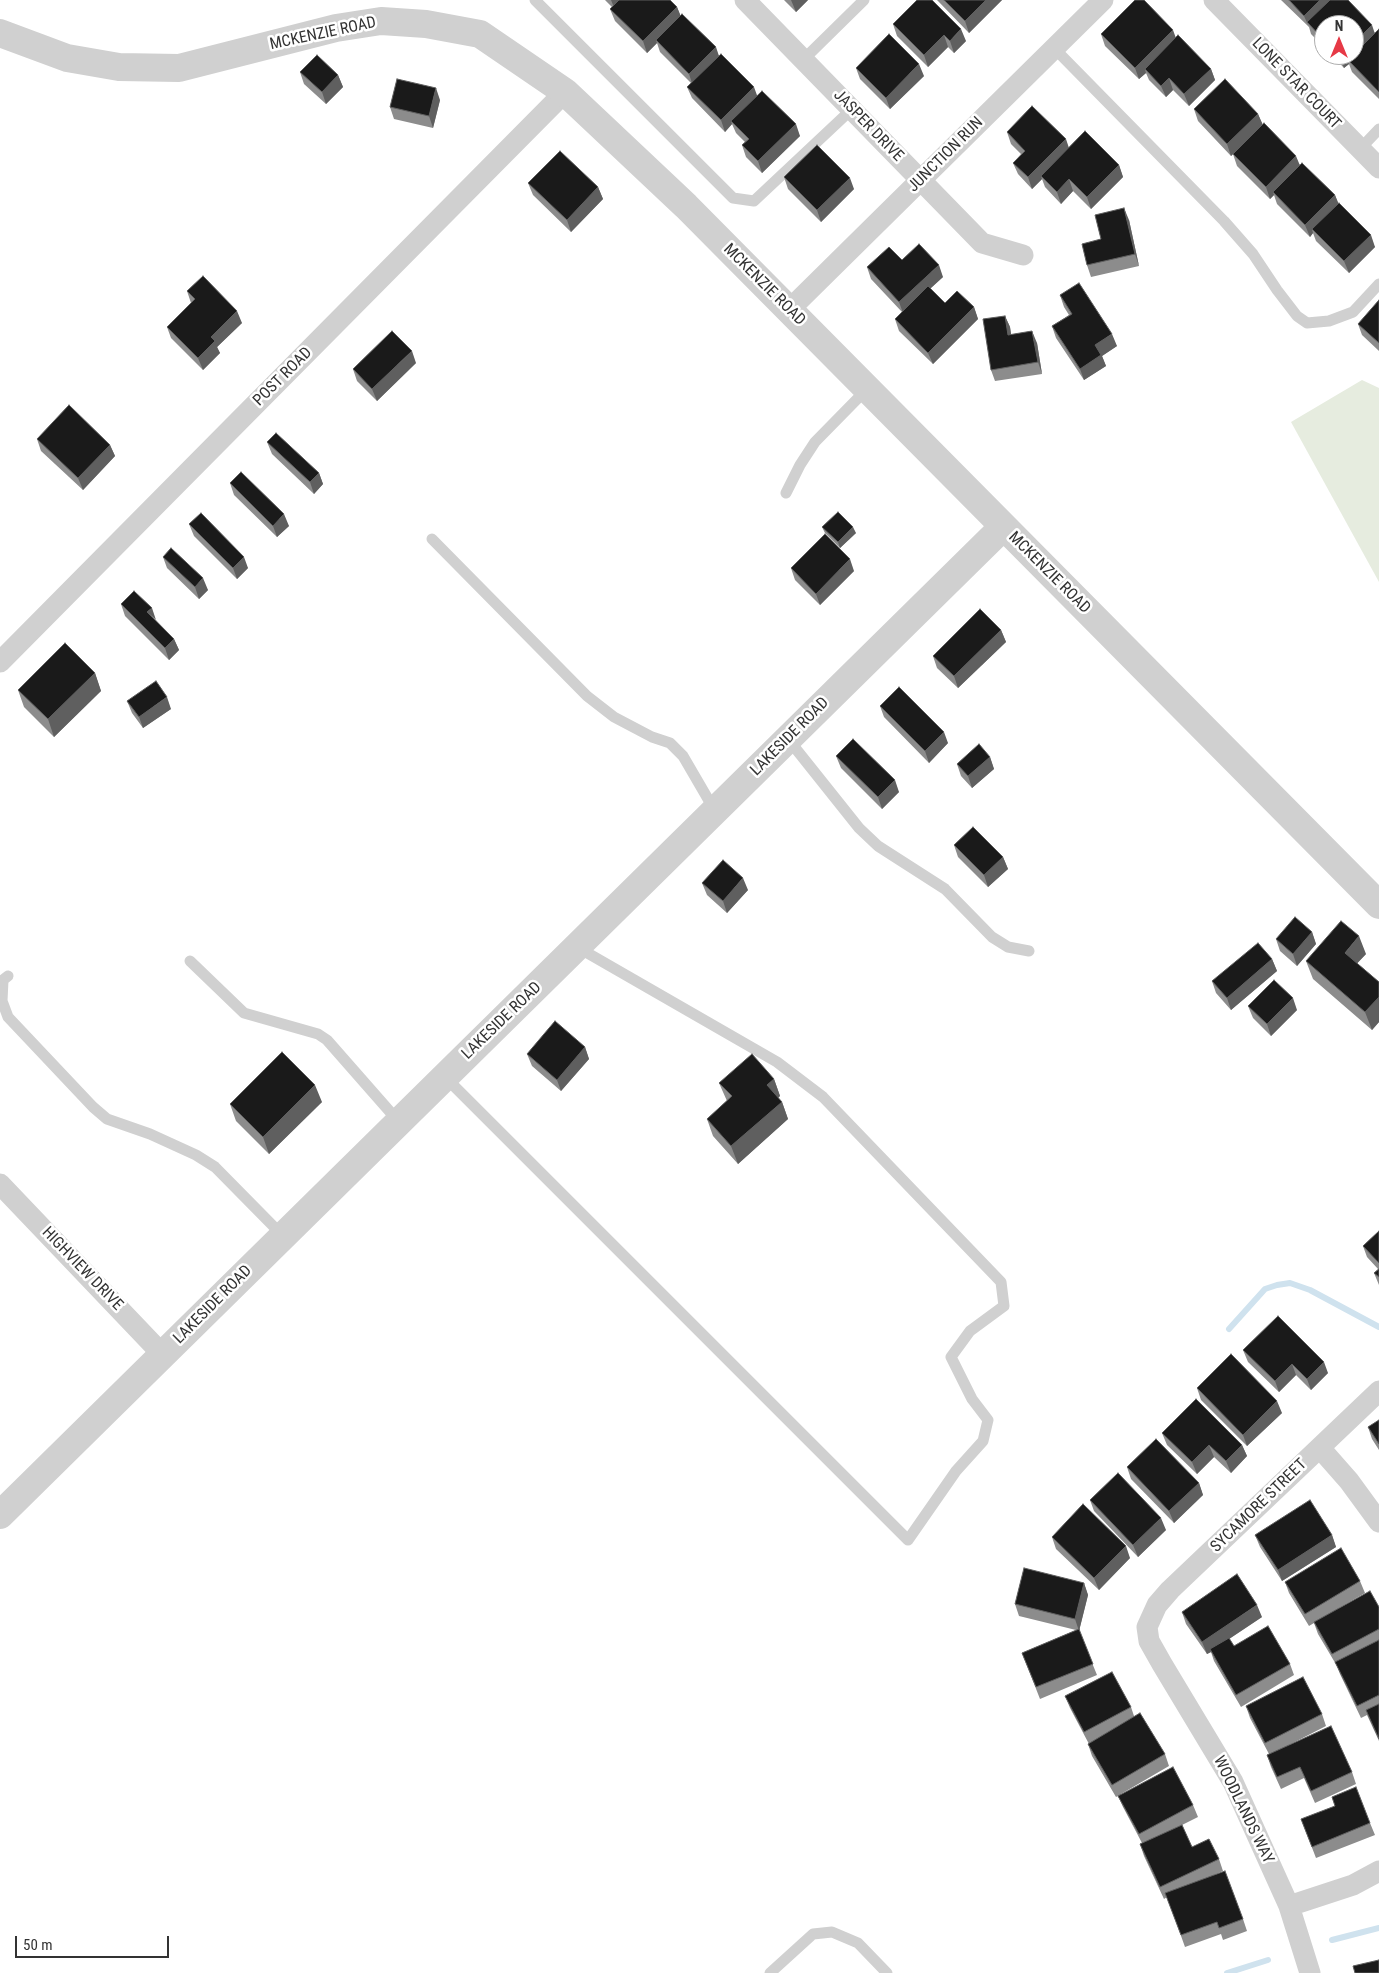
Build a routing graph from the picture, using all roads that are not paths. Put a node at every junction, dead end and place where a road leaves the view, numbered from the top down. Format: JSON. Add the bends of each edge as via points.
{"nodes":[{"id":1,"x":535,"y":0,"type":"edge"},
{"id":2,"x":744,"y":0,"type":"edge"},
{"id":3,"x":864,"y":0,"type":"edge"},
{"id":4,"x":1103,"y":0,"type":"edge"},
{"id":5,"x":1214,"y":0,"type":"edge"},
{"id":6,"x":0,"y":32,"type":"edge"},
{"id":7,"x":1054,"y":48,"type":"junction"},
{"id":8,"x":803,"y":60,"type":"junction"},
{"id":9,"x":565,"y":92,"type":"junction"},
{"id":10,"x":852,"y":109,"type":"junction"},
{"id":11,"x":1379,"y":129,"type":"edge"},
{"id":12,"x":1360,"y":149,"type":"junction"},
{"id":13,"x":1379,"y":168,"type":"edge"},
{"id":14,"x":921,"y":180,"type":"junction"},
{"id":15,"x":1023,"y":255,"type":"dead end"},
{"id":16,"x":1379,"y":284,"type":"edge"},
{"id":17,"x":789,"y":310,"type":"junction"},
{"id":18,"x":867,"y":389,"type":"junction"},
{"id":19,"x":786,"y":493,"type":"dead end"},
{"id":20,"x":1003,"y":527,"type":"junction"},
{"id":21,"x":432,"y":539,"type":"dead end"},
{"id":22,"x":0,"y":662,"type":"edge"},
{"id":23,"x":788,"y":739,"type":"junction"},
{"id":24,"x":716,"y":811,"type":"junction"},
{"id":25,"x":1379,"y":905,"type":"edge"},
{"id":26,"x":577,"y":947,"type":"junction"},
{"id":27,"x":1029,"y":951,"type":"dead end"},
{"id":28,"x":190,"y":962,"type":"dead end"},
{"id":29,"x":8,"y":976,"type":"dead end"},
{"id":30,"x":445,"y":1077,"type":"junction"},
{"id":31,"x":399,"y":1122,"type":"junction"},
{"id":32,"x":0,"y":1184,"type":"edge"},
{"id":33,"x":283,"y":1236,"type":"junction"},
{"id":34,"x":163,"y":1354,"type":"junction"},
{"id":35,"x":1379,"y":1391,"type":"edge"},
{"id":36,"x":1320,"y":1448,"type":"junction"},
{"id":37,"x":0,"y":1515,"type":"edge"},
{"id":38,"x":1379,"y":1522,"type":"edge"},
{"id":39,"x":1147,"y":1627,"type":"joint"},
{"id":40,"x":1379,"y":1871,"type":"edge"},
{"id":41,"x":1289,"y":1906,"type":"junction"},
{"id":42,"x":770,"y":1973,"type":"edge"},
{"id":43,"x":886,"y":1973,"type":"edge"},
{"id":44,"x":1310,"y":1973,"type":"edge"}],
"edges":[{"from":1,"to":10,"type":"lane","via":[[733,198],[754,201]]},
{"from":2,"to":8,"type":"street","name":"JASPER DRIVE"},
{"from":3,"to":8,"type":"lane"},
{"from":4,"to":7,"type":"street","name":"JUNCTION RUN"},
{"from":5,"to":12,"type":"street","name":"LONE STAR COURT"},
{"from":6,"to":9,"type":"street","name":"MCKENZIE ROAD","via":[[67,58],[119,67],[179,68],[336,28],[381,20],[426,24],[480,34]]},
{"from":7,"to":14,"type":"street","name":"JUNCTION RUN"},
{"from":7,"to":16,"type":"lane","via":[[1224,221],[1253,254],[1297,316],[1307,323],[1329,321],[1353,312]]},
{"from":8,"to":10,"type":"street","name":"JASPER DRIVE"},
{"from":9,"to":17,"type":"street","name":"MCKENZIE ROAD","via":[[686,206]]},
{"from":9,"to":22,"type":"street","name":"POST ROAD"},
{"from":10,"to":14,"type":"street","name":"JASPER DRIVE"},
{"from":11,"to":12,"type":"lane"},
{"from":12,"to":13,"type":"street","name":"LONE STAR COURT"},
{"from":14,"to":15,"type":"street","name":"JASPER DRIVE","via":[[982,243]]},
{"from":14,"to":17,"type":"street","name":"JUNCTION RUN"},
{"from":17,"to":18,"type":"street","name":"MCKENZIE ROAD"},
{"from":18,"to":19,"type":"lane","via":[[815,442]]},
{"from":18,"to":20,"type":"street","name":"MCKENZIE ROAD"},
{"from":20,"to":23,"type":"street","name":"LAKESIDE ROAD"},
{"from":20,"to":25,"type":"street","name":"MCKENZIE ROAD"},
{"from":21,"to":24,"type":"lane","via":[[587,696],[614,717],[670,743],[682,756]]},
{"from":23,"to":24,"type":"street","name":"LAKESIDE ROAD"},
{"from":23,"to":27,"type":"lane","via":[[859,828],[878,846],[944,889],[992,937],[1008,947]]},
{"from":24,"to":26,"type":"street","name":"LAKESIDE ROAD"},
{"from":26,"to":30,"type":"street","name":"LAKESIDE ROAD"},
{"from":26,"to":30,"type":"lane","via":[[777,1062],[823,1097],[1002,1282],[1004,1306],[970,1331],[951,1357],[972,1399],[988,1420],[983,1441],[956,1471],[908,1540]]},
{"from":28,"to":31,"type":"lane","via":[[244,1014],[318,1034],[327,1040]]},
{"from":29,"to":33,"type":"lane","via":[[3,980],[2,1001],[8,1017],[93,1107],[107,1119],[150,1134],[215,1167]]},
{"from":30,"to":31,"type":"street","name":"LAKESIDE ROAD"},
{"from":31,"to":33,"type":"street","name":"LAKESIDE ROAD"},
{"from":32,"to":34,"type":"street","name":"HIGHVIEW DRIVE"},
{"from":33,"to":34,"type":"street","name":"LAKESIDE ROAD"},
{"from":34,"to":37,"type":"street","name":"LAKESIDE ROAD"},
{"from":35,"to":36,"type":"street","name":"SYCAMORE STREET"},
{"from":36,"to":38,"type":"street"},
{"from":36,"to":39,"type":"street","name":"SYCAMORE STREET","via":[[1170,1590],[1157,1605]]},
{"from":39,"to":41,"type":"street","name":"WOODLANDS WAY","via":[[1149,1641],[1233,1782]]},
{"from":40,"to":41,"type":"street","via":[[1353,1885]]},
{"from":41,"to":44,"type":"street","name":"WOODLANDS WAY"},
{"from":42,"to":43,"type":"lane","via":[[812,1934],[832,1932],[858,1944]]}]}
